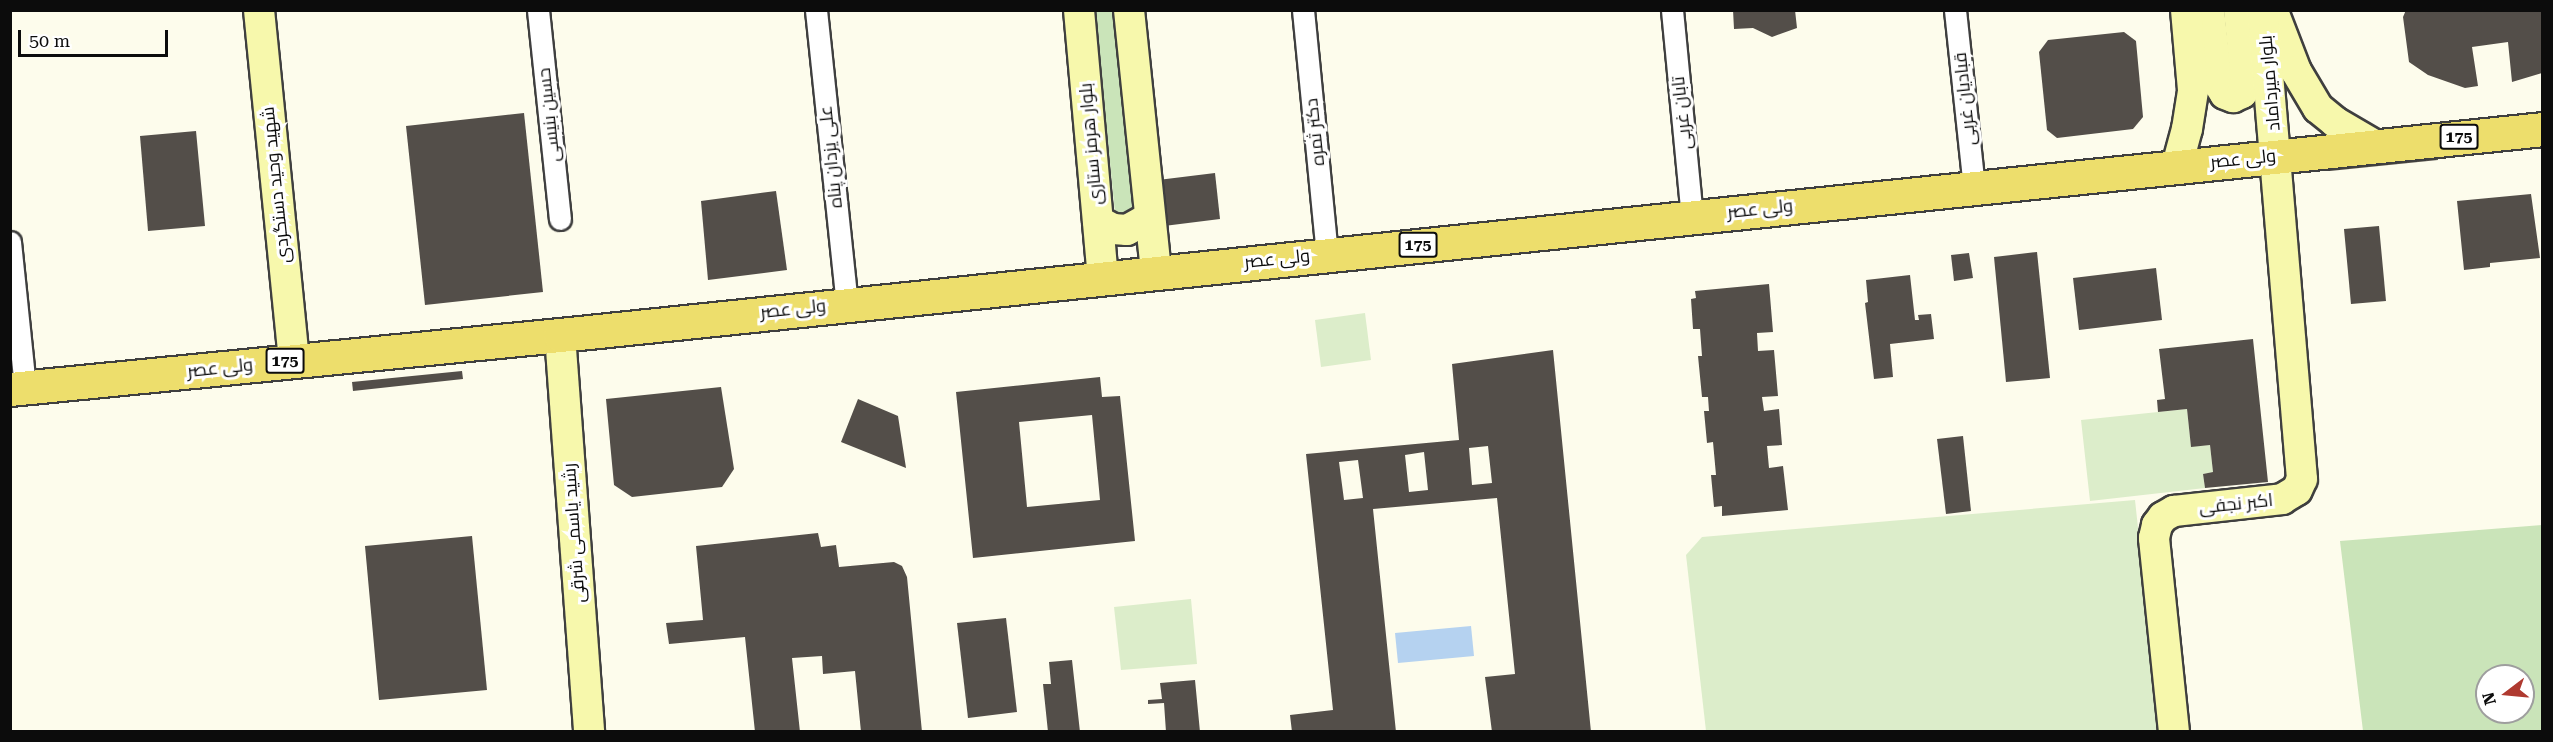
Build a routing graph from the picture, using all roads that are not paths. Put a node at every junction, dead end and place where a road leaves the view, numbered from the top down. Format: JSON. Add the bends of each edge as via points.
{"nodes":[{"id":1,"x":259,"y":10,"type":"edge"},
{"id":2,"x":538,"y":10,"type":"edge"},
{"id":3,"x":816,"y":10,"type":"edge"},
{"id":4,"x":1079,"y":10,"type":"edge"},
{"id":5,"x":1130,"y":10,"type":"edge"},
{"id":6,"x":1303,"y":10,"type":"edge"},
{"id":7,"x":1672,"y":10,"type":"edge"},
{"id":8,"x":1955,"y":10,"type":"edge"},
{"id":9,"x":2186,"y":10,"type":"edge"},
{"id":10,"x":2209,"y":10,"type":"edge"},
{"id":11,"x":2239,"y":10,"type":"edge"},
{"id":12,"x":2263,"y":10,"type":"edge"},
{"id":13,"x":2273,"y":10,"type":"edge"},
{"id":14,"x":2542,"y":129,"type":"edge"},
{"id":15,"x":2376,"y":146,"type":"junction"},
{"id":16,"x":2283,"y":155,"type":"junction"},
{"id":17,"x":2177,"y":166,"type":"junction"},
{"id":18,"x":1974,"y":187,"type":"junction"},
{"id":19,"x":1692,"y":216,"type":"junction"},
{"id":20,"x":1150,"y":217,"type":"junction"},
{"id":21,"x":560,"y":219,"type":"dead end"},
{"id":22,"x":1098,"y":221,"type":"junction"},
{"id":23,"x":10,"y":242,"type":"edge"},
{"id":24,"x":1327,"y":254,"type":"junction"},
{"id":25,"x":1156,"y":272,"type":"junction"},
{"id":26,"x":1103,"y":277,"type":"junction"},
{"id":27,"x":846,"y":304,"type":"junction"},
{"id":28,"x":560,"y":335,"type":"junction"},
{"id":29,"x":294,"y":360,"type":"junction"},
{"id":30,"x":18,"y":388,"type":"edge"},
{"id":31,"x":589,"y":732,"type":"edge"},
{"id":32,"x":2174,"y":732,"type":"edge"}],
"edges":[{"from":1,"to":29,"type":"main road","name":"شهید وحید دستگردی"},
{"from":2,"to":21,"type":"street","name":"حسین بنیسی"},
{"from":3,"to":27,"type":"street","name":"علی یزدان پناه"},
{"from":4,"to":22,"type":"main road","name":"بلوار هرمز ستاری"},
{"from":5,"to":20,"type":"main road"},
{"from":6,"to":24,"type":"street","name":"دکتر ثمره"},
{"from":7,"to":19,"type":"street","name":"تابان غربی"},
{"from":8,"to":18,"type":"street","name":"قبادیان غربی"},
{"from":9,"to":17,"type":"main road","via":[[2193,90]]},
{"from":10,"to":11,"type":"main road","via":[[2220,88],[2233,97],[2242,93],[2246,82]]},
{"from":12,"to":16,"type":"main road","name":"بلوار میرداماد"},
{"from":13,"to":15,"type":"main road","via":[[2296,71],[2318,108]]},
{"from":14,"to":15,"type":"main road","name":"ولی عصر","number":"175"},
{"from":15,"to":16,"type":"main road","name":"ولی عصر","number":"175"},
{"from":16,"to":17,"type":"main road","name":"ولی عصر","number":"175"},
{"from":16,"to":32,"type":"main road","name":"اکبر نجفی","via":[[2302,479],[2297,490],[2282,499],[2174,511],[2157,525],[2154,538]]},
{"from":17,"to":18,"type":"main road","name":"ولی عصر","number":"175"},
{"from":18,"to":19,"type":"main road","name":"ولی عصر","number":"175"},
{"from":19,"to":24,"type":"main road","name":"ولی عصر","number":"175"},
{"from":20,"to":22,"type":"main road","via":[[1127,230],[1113,229]]},
{"from":20,"to":25,"type":"main road"},
{"from":22,"to":26,"type":"main road","name":"بلوار هرمز ستاری"},
{"from":23,"to":30,"type":"street"},
{"from":24,"to":25,"type":"main road","name":"ولی عصر","number":"175"},
{"from":25,"to":26,"type":"main road","name":"ولی عصر","number":"175"},
{"from":26,"to":27,"type":"main road","name":"ولی عصر","number":"175"},
{"from":27,"to":28,"type":"main road","name":"ولی عصر","number":"175"},
{"from":28,"to":29,"type":"main road","name":"ولی عصر","number":"175"},
{"from":28,"to":31,"type":"main road","name":"رشید یاسمی شرقی"},
{"from":29,"to":30,"type":"main road","name":"ولی عصر","number":"175"}]}
